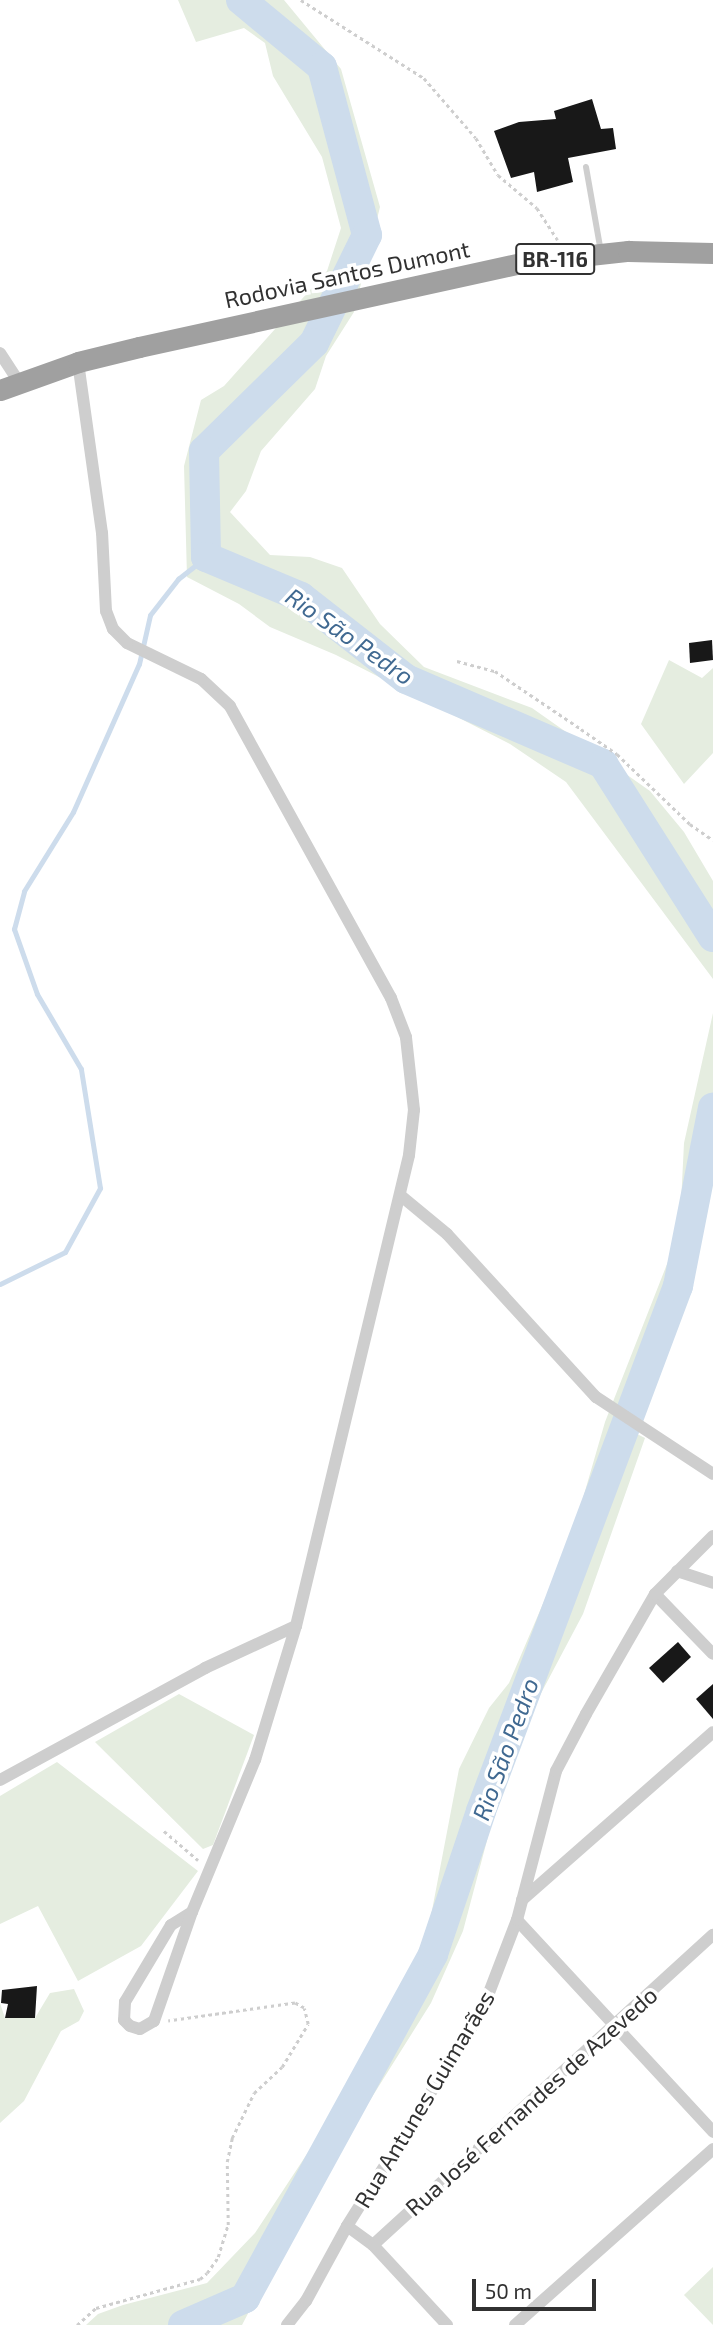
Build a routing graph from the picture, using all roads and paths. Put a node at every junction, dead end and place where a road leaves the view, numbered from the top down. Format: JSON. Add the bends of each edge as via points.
{"nodes":[{"id":1,"x":302,"y":0,"type":"edge"},
{"id":2,"x":586,"y":167,"type":"dead end"},
{"id":3,"x":713,"y":253,"type":"edge"},
{"id":4,"x":602,"y":254,"type":"junction"},
{"id":5,"x":569,"y":258,"type":"junction"},
{"id":6,"x":0,"y":353,"type":"edge"},
{"id":7,"x":78,"y":362,"type":"junction"},
{"id":8,"x":9,"y":386,"type":"edge"},
{"id":9,"x":457,"y":661,"type":"dead end"},
{"id":10,"x":713,"y":840,"type":"edge"},
{"id":11,"x":400,"y":1195,"type":"junction"},
{"id":12,"x":713,"y":1474,"type":"edge"},
{"id":13,"x":713,"y":1536,"type":"edge"},
{"id":14,"x":677,"y":1571,"type":"junction"},
{"id":15,"x":713,"y":1583,"type":"edge"},
{"id":16,"x":655,"y":1594,"type":"junction"},
{"id":17,"x":296,"y":1626,"type":"junction"},
{"id":18,"x":713,"y":1654,"type":"edge"},
{"id":19,"x":713,"y":1732,"type":"edge"},
{"id":20,"x":0,"y":1780,"type":"edge"},
{"id":21,"x":164,"y":1831,"type":"dead end"},
{"id":22,"x":211,"y":1871,"type":"junction"},
{"id":23,"x":522,"y":1900,"type":"junction"},
{"id":24,"x":192,"y":1912,"type":"junction"},
{"id":25,"x":517,"y":1920,"type":"junction"},
{"id":26,"x":713,"y":1935,"type":"edge"},
{"id":27,"x":154,"y":2021,"type":"junction"},
{"id":28,"x":614,"y":2026,"type":"junction"},
{"id":29,"x":713,"y":2132,"type":"edge"},
{"id":30,"x":713,"y":2149,"type":"edge"},
{"id":31,"x":347,"y":2226,"type":"junction"},
{"id":32,"x":373,"y":2245,"type":"junction"},
{"id":33,"x":77,"y":2325,"type":"edge"},
{"id":34,"x":287,"y":2325,"type":"edge"},
{"id":35,"x":447,"y":2325,"type":"edge"},
{"id":36,"x":515,"y":2325,"type":"edge"}],
"edges":[{"from":1,"to":5,"type":"path","via":[[424,78],[476,138],[498,175],[537,208]]},
{"from":2,"to":4,"type":"lane"},
{"from":3,"to":4,"type":"highway","name":"Rodovia Santos Dumont","number":"BR-116"},
{"from":4,"to":5,"type":"highway","name":"Rodovia Santos Dumont","number":"BR-116"},
{"from":5,"to":7,"type":"highway","name":"Rodovia Santos Dumont","number":"BR-116","via":[[399,288]]},
{"from":6,"to":8,"type":"street"},
{"from":7,"to":8,"type":"highway","name":"Rodovia Santos Dumont","number":"BR-116"},
{"from":7,"to":11,"type":"street","via":[[102,533],[106,611],[113,629],[137,648],[159,654],[201,679],[230,706],[391,998],[406,1037],[414,1098]]},
{"from":9,"to":10,"type":"path","via":[[495,671],[599,742]]},
{"from":11,"to":12,"type":"street","via":[[447,1234],[596,1397]]},
{"from":11,"to":17,"type":"street"},
{"from":13,"to":14,"type":"street","name":"Rua Antunes Guimarães"},
{"from":14,"to":15,"type":"street"},
{"from":14,"to":16,"type":"street","name":"Rua Antunes Guimarães"},
{"from":16,"to":18,"type":"street"},
{"from":16,"to":23,"type":"street","name":"Rua Antunes Guimarães","via":[[556,1771]]},
{"from":17,"to":20,"type":"street","via":[[205,1668]]},
{"from":17,"to":22,"type":"street","via":[[255,1760]]},
{"from":19,"to":23,"type":"street"},
{"from":21,"to":22,"type":"path"},
{"from":22,"to":24,"type":"street"},
{"from":23,"to":25,"type":"street","name":"Rua Antunes Guimarães"},
{"from":24,"to":27,"type":"street"},
{"from":24,"to":27,"type":"street","via":[[171,1925],[125,2002],[124,2020],[130,2026],[140,2029]]},
{"from":25,"to":28,"type":"street"},
{"from":25,"to":31,"type":"street","name":"Rua Antunes Guimarães","via":[[482,2011]]},
{"from":26,"to":28,"type":"street","name":"Rua José Fernandes de Azevedo"},
{"from":27,"to":33,"type":"path","via":[[231,2015],[295,2003],[304,2008],[308,2024],[282,2067],[254,2094],[232,2138],[226,2162],[228,2224],[218,2257],[207,2273],[96,2308]]},
{"from":28,"to":29,"type":"street"},
{"from":28,"to":32,"type":"street","name":"Rua José Fernandes de Azevedo"},
{"from":30,"to":36,"type":"street"},
{"from":31,"to":32,"type":"street"},
{"from":31,"to":34,"type":"street","name":"Rua Antunes Guimarães","via":[[306,2301]]},
{"from":32,"to":35,"type":"street"}]}
